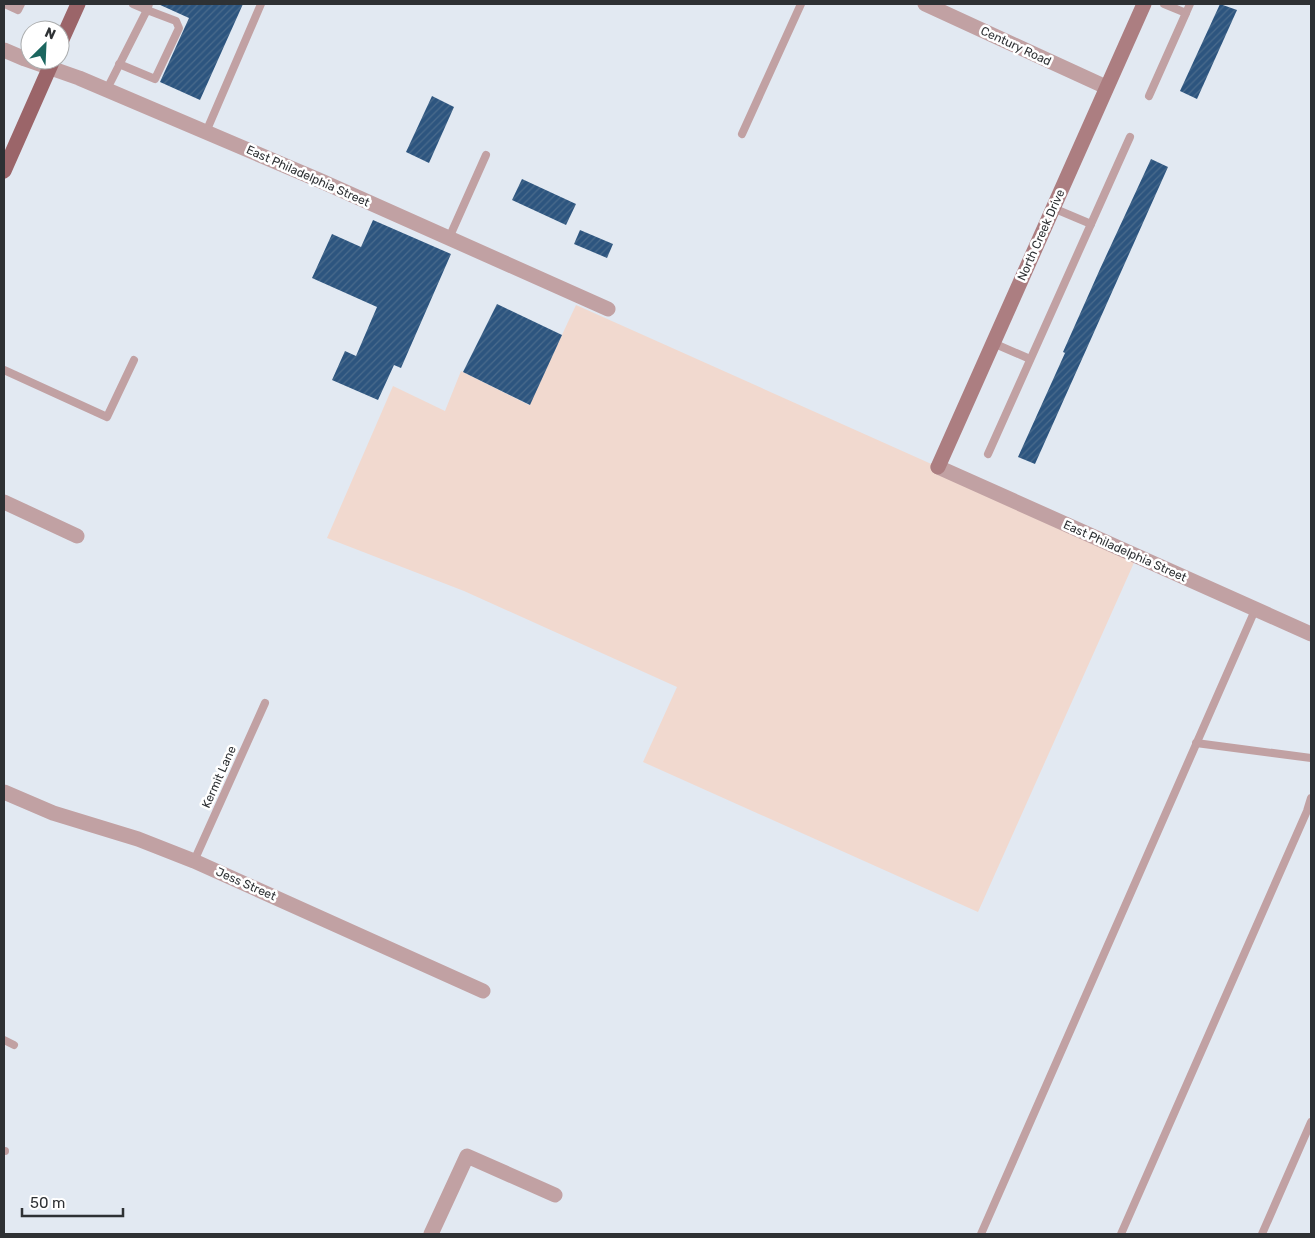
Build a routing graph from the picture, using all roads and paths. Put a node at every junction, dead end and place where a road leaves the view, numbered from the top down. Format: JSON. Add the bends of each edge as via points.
{"nodes":[{"id":1,"x":4,"y":4,"type":"edge"},
{"id":2,"x":21,"y":4,"type":"edge"},
{"id":3,"x":78,"y":4,"type":"edge"},
{"id":4,"x":133,"y":4,"type":"edge"},
{"id":5,"x":261,"y":4,"type":"edge"},
{"id":6,"x":801,"y":4,"type":"edge"},
{"id":7,"x":925,"y":4,"type":"edge"},
{"id":8,"x":1144,"y":4,"type":"edge"},
{"id":9,"x":1164,"y":4,"type":"edge"},
{"id":10,"x":1190,"y":4,"type":"edge"},
{"id":11,"x":148,"y":7,"type":"edge"},
{"id":12,"x":1186,"y":13,"type":"junction"},
{"id":13,"x":70,"y":22,"type":"edge"},
{"id":14,"x":4,"y":50,"type":"edge"},
{"id":15,"x":20,"y":57,"type":"edge"},
{"id":16,"x":119,"y":64,"type":"junction"},
{"id":17,"x":48,"y":70,"type":"edge"},
{"id":18,"x":63,"y":70,"type":"edge"},
{"id":19,"x":1106,"y":88,"type":"junction"},
{"id":20,"x":107,"y":89,"type":"junction"},
{"id":21,"x":1149,"y":96,"type":"dead end"},
{"id":22,"x":206,"y":132,"type":"junction"},
{"id":23,"x":742,"y":134,"type":"dead end"},
{"id":24,"x":1130,"y":137,"type":"dead end"},
{"id":25,"x":486,"y":155,"type":"dead end"},
{"id":26,"x":5,"y":166,"type":"edge"},
{"id":27,"x":1053,"y":208,"type":"junction"},
{"id":28,"x":1091,"y":224,"type":"junction"},
{"id":29,"x":449,"y":238,"type":"junction"},
{"id":30,"x":608,"y":309,"type":"dead end"},
{"id":31,"x":993,"y":343,"type":"junction"},
{"id":32,"x":1030,"y":359,"type":"junction"},
{"id":33,"x":134,"y":360,"type":"dead end"},
{"id":34,"x":4,"y":370,"type":"edge"},
{"id":35,"x":988,"y":454,"type":"dead end"},
{"id":36,"x":938,"y":467,"type":"joint"},
{"id":37,"x":4,"y":502,"type":"edge"},
{"id":38,"x":77,"y":536,"type":"dead end"},
{"id":39,"x":1255,"y":610,"type":"junction"},
{"id":40,"x":1311,"y":634,"type":"edge"},
{"id":41,"x":265,"y":703,"type":"dead end"},
{"id":42,"x":1196,"y":743,"type":"junction"},
{"id":43,"x":1311,"y":758,"type":"edge"},
{"id":44,"x":4,"y":792,"type":"edge"},
{"id":45,"x":1311,"y":798,"type":"edge"},
{"id":46,"x":194,"y":861,"type":"junction"},
{"id":47,"x":483,"y":990,"type":"dead end"},
{"id":48,"x":4,"y":1040,"type":"edge"},
{"id":49,"x":14,"y":1045,"type":"dead end"},
{"id":50,"x":1311,"y":1122,"type":"edge"},
{"id":51,"x":556,"y":1195,"type":"dead end"},
{"id":52,"x":431,"y":1234,"type":"edge"},
{"id":53,"x":981,"y":1234,"type":"edge"},
{"id":54,"x":1121,"y":1234,"type":"edge"},
{"id":55,"x":1262,"y":1234,"type":"edge"}],
"edges":[{"from":1,"to":2,"type":"lane","via":[[18,10]]},
{"from":3,"to":13,"type":"main road"},
{"from":4,"to":11,"type":"lane"},
{"from":5,"to":22,"type":"lane"},
{"from":6,"to":23,"type":"lane"},
{"from":7,"to":19,"type":"street","name":"Century Road"},
{"from":8,"to":19,"type":"street","name":"North Creek Drive"},
{"from":9,"to":12,"type":"lane"},
{"from":10,"to":12,"type":"lane"},
{"from":11,"to":16,"type":"lane"},
{"from":11,"to":16,"type":"lane","via":[[176,21],[179,28],[155,79]]},
{"from":12,"to":21,"type":"lane"},
{"from":14,"to":15,"type":"street","name":"East Philadelphia Street"},
{"from":16,"to":20,"type":"lane"},
{"from":17,"to":26,"type":"main road"},
{"from":18,"to":20,"type":"street","name":"East Philadelphia Street"},
{"from":19,"to":27,"type":"street","name":"North Creek Drive"},
{"from":20,"to":22,"type":"street","name":"East Philadelphia Street"},
{"from":22,"to":29,"type":"street","name":"East Philadelphia Street"},
{"from":24,"to":28,"type":"lane"},
{"from":25,"to":29,"type":"lane"},
{"from":27,"to":28,"type":"lane"},
{"from":27,"to":31,"type":"street","name":"North Creek Drive"},
{"from":28,"to":32,"type":"lane"},
{"from":29,"to":30,"type":"street","name":"East Philadelphia Street"},
{"from":31,"to":32,"type":"lane"},
{"from":31,"to":36,"type":"street","name":"North Creek Drive"},
{"from":32,"to":35,"type":"lane"},
{"from":33,"to":34,"type":"lane","via":[[107,417]]},
{"from":36,"to":39,"type":"street","name":"East Philadelphia Street"},
{"from":37,"to":38,"type":"street"},
{"from":39,"to":40,"type":"street","name":"East Philadelphia Street"},
{"from":39,"to":42,"type":"lane"},
{"from":41,"to":46,"type":"lane","name":"Kermit Lane"},
{"from":42,"to":43,"type":"lane"},
{"from":42,"to":53,"type":"lane"},
{"from":44,"to":46,"type":"street","name":"Jess Street","via":[[53,813],[138,839]]},
{"from":45,"to":54,"type":"lane"},
{"from":46,"to":47,"type":"street","name":"Jess Street"},
{"from":48,"to":49,"type":"lane"},
{"from":50,"to":55,"type":"lane"},
{"from":51,"to":52,"type":"street","via":[[466,1156]]}]}
